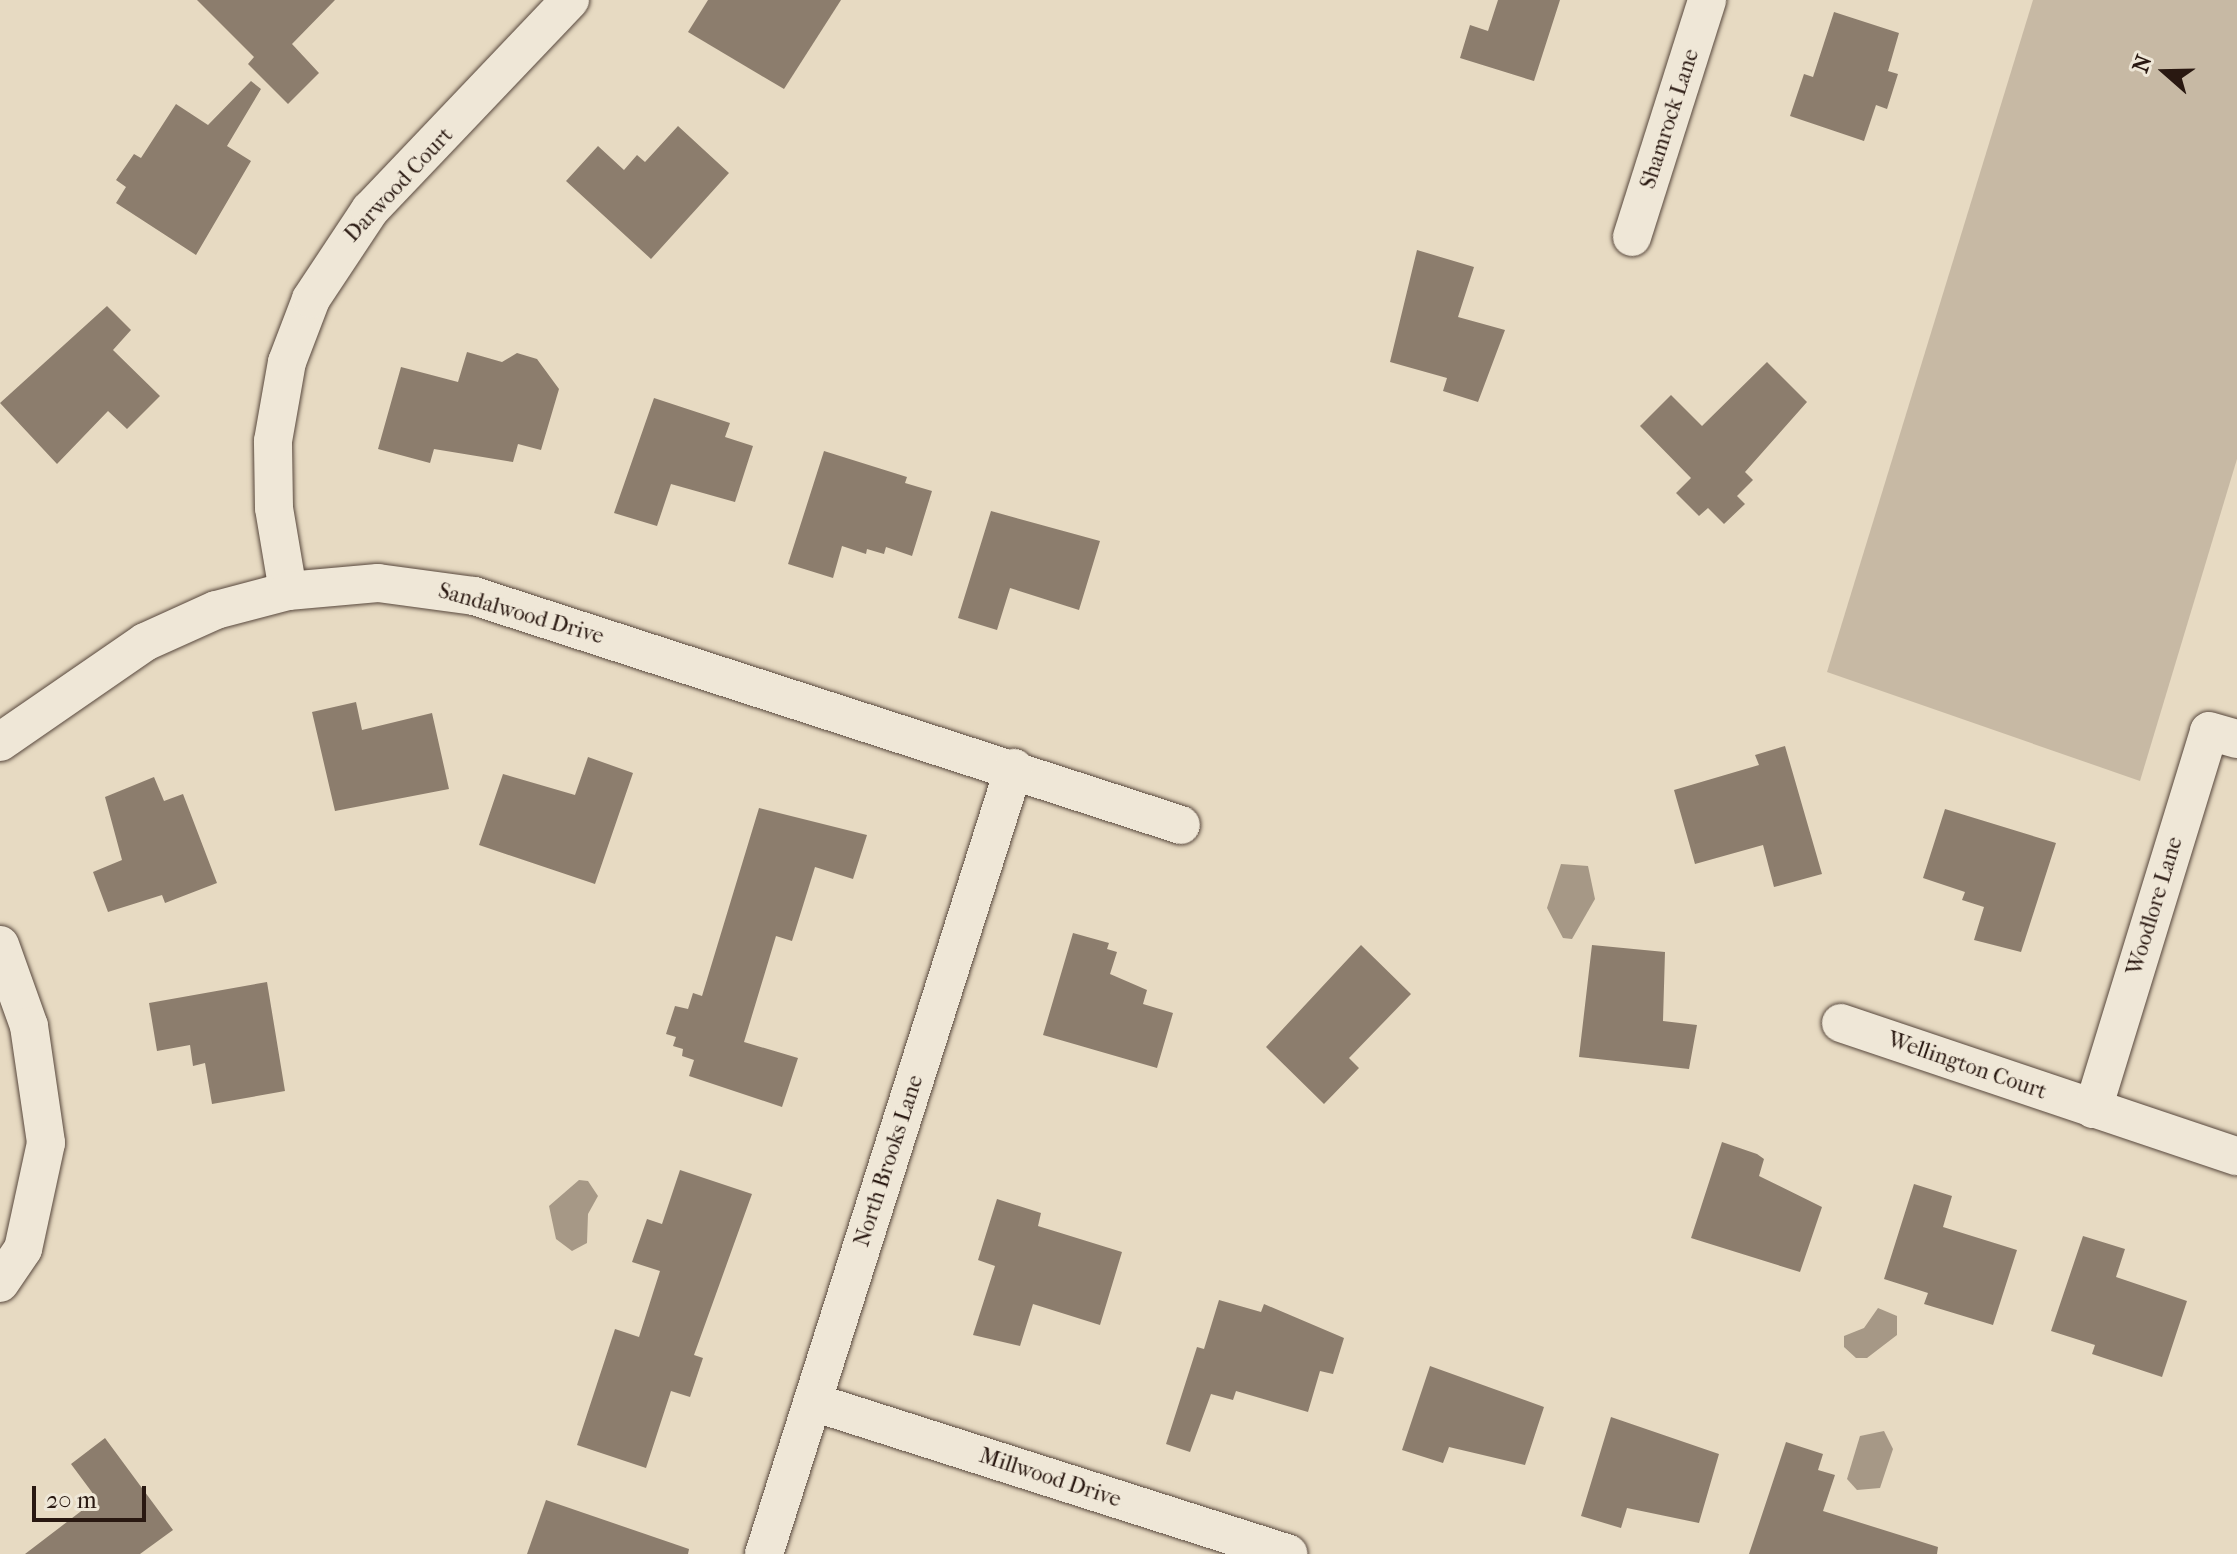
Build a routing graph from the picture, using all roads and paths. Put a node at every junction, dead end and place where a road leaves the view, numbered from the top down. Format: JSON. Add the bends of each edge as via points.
{"nodes":[{"id":1,"x":570,"y":0,"type":"edge"},
{"id":2,"x":1707,"y":0,"type":"edge"},
{"id":3,"x":1632,"y":237,"type":"dead end"},
{"id":4,"x":288,"y":591,"type":"junction"},
{"id":5,"x":2237,"y":739,"type":"edge"},
{"id":6,"x":0,"y":742,"type":"edge"},
{"id":7,"x":1014,"y":768,"type":"junction"},
{"id":8,"x":1181,"y":825,"type":"dead end"},
{"id":9,"x":0,"y":945,"type":"edge"},
{"id":10,"x":1841,"y":1023,"type":"dead end"},
{"id":11,"x":2093,"y":1109,"type":"junction"},
{"id":12,"x":2237,"y":1156,"type":"edge"},
{"id":13,"x":0,"y":1283,"type":"edge"},
{"id":14,"x":813,"y":1402,"type":"junction"},
{"id":15,"x":764,"y":1554,"type":"edge"},
{"id":16,"x":1288,"y":1554,"type":"edge"}],
"edges":[{"from":1,"to":4,"type":"street","name":"Darwood Court","via":[[370,210],[311,299],[287,362],[273,441],[274,508]]},
{"from":2,"to":3,"type":"street","name":"Shamrock Lane"},
{"from":4,"to":6,"type":"street","name":"Sandalwood Drive","via":[[216,610],[145,642]]},
{"from":4,"to":7,"type":"street","name":"Sandalwood Drive","via":[[378,583],[474,596]]},
{"from":5,"to":11,"type":"street","name":"Woodlore Lane","via":[[2209,731]]},
{"from":7,"to":8,"type":"street","name":"Sandalwood Drive"},
{"from":7,"to":14,"type":"street","name":"North Brooks Lane"},
{"from":9,"to":13,"type":"street","via":[[29,1026],[46,1143],[23,1249]]},
{"from":10,"to":11,"type":"street","name":"Wellington Court"},
{"from":11,"to":12,"type":"street","name":"Wellington Court"},
{"from":14,"to":15,"type":"street","name":"North Brooks Lane"},
{"from":14,"to":16,"type":"street","name":"Millwood Drive"}]}
